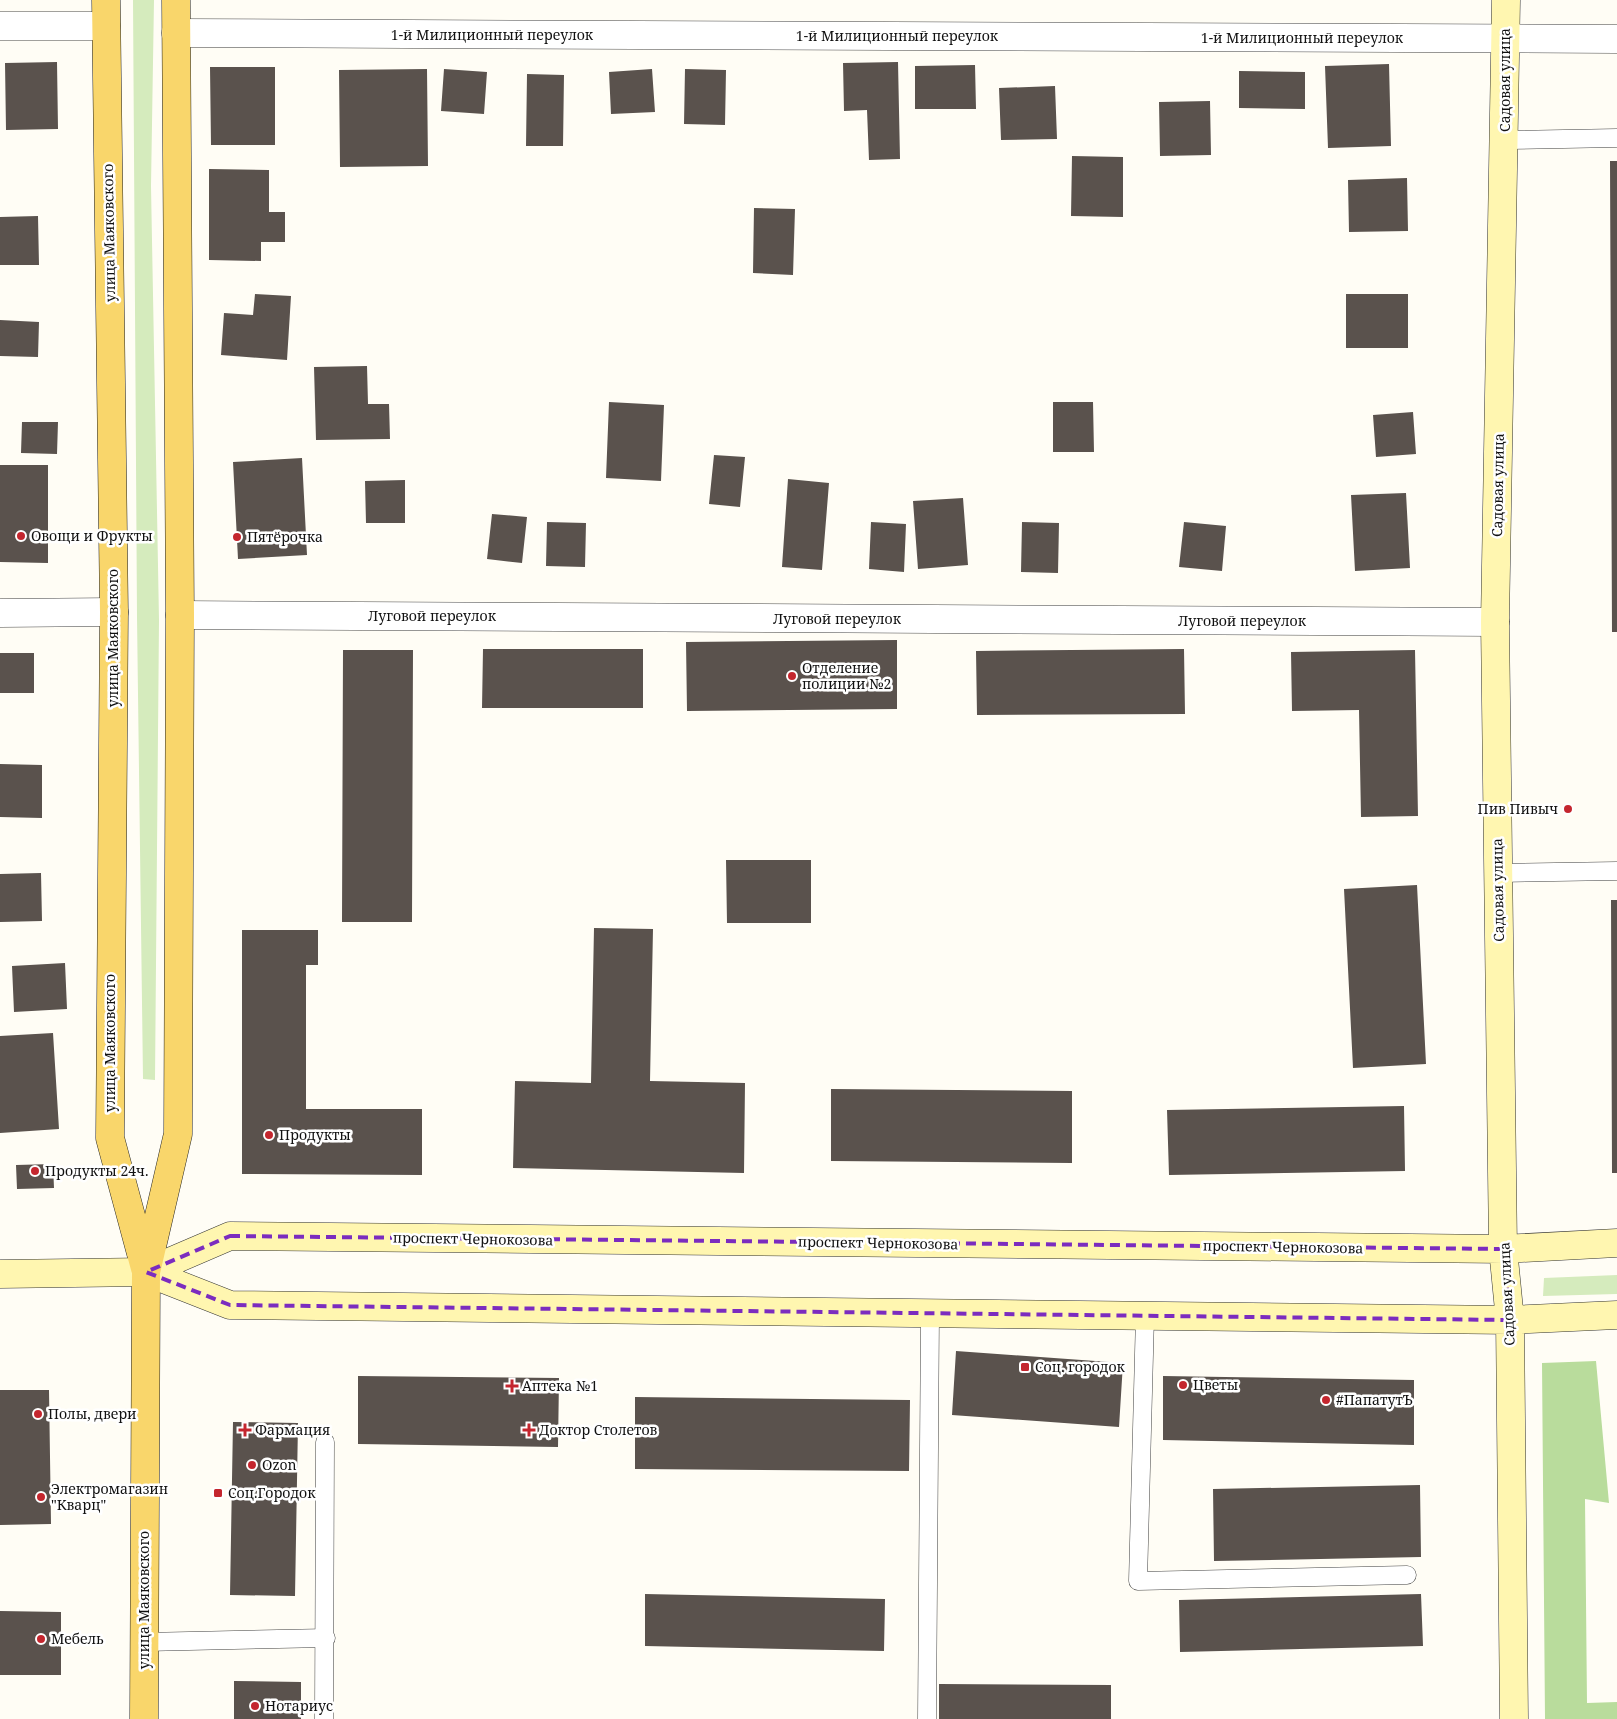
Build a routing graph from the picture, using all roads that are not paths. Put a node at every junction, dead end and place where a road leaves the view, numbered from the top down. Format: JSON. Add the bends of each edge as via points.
{"nodes":[{"id":1,"x":176,"y":0,"type":"edge"},
{"id":2,"x":1506,"y":0,"type":"edge"},
{"id":3,"x":106,"y":13,"type":"edge"},
{"id":4,"x":0,"y":26,"type":"edge"},
{"id":5,"x":176,"y":33,"type":"junction"},
{"id":6,"x":1506,"y":39,"type":"junction"},
{"id":7,"x":1617,"y":39,"type":"edge"},
{"id":8,"x":1617,"y":138,"type":"edge"},
{"id":9,"x":1505,"y":140,"type":"junction"},
{"id":10,"x":0,"y":612,"type":"edge"},
{"id":11,"x":114,"y":612,"type":"junction"},
{"id":12,"x":180,"y":615,"type":"junction"},
{"id":13,"x":1495,"y":622,"type":"junction"},
{"id":14,"x":1617,"y":871,"type":"edge"},
{"id":15,"x":1498,"y":874,"type":"junction"},
{"id":16,"x":1617,"y":1243,"type":"edge"},
{"id":17,"x":1504,"y":1249,"type":"junction"},
{"id":18,"x":146,"y":1272,"type":"junction"},
{"id":19,"x":0,"y":1274,"type":"edge"},
{"id":20,"x":930,"y":1313,"type":"junction"},
{"id":21,"x":1617,"y":1315,"type":"edge"},
{"id":22,"x":1145,"y":1316,"type":"junction"},
{"id":23,"x":1510,"y":1320,"type":"junction"},
{"id":24,"x":325,"y":1442,"type":"dead end"},
{"id":25,"x":1407,"y":1575,"type":"dead end"},
{"id":26,"x":326,"y":1638,"type":"junction"},
{"id":27,"x":144,"y":1642,"type":"junction"},
{"id":28,"x":144,"y":1719,"type":"edge"},
{"id":29,"x":324,"y":1719,"type":"edge"},
{"id":30,"x":927,"y":1719,"type":"edge"},
{"id":31,"x":1514,"y":1719,"type":"edge"}],
"edges":[{"from":1,"to":5,"type":"main road","name":"улица Маяковского"},
{"from":2,"to":6,"type":"street","name":"Садовая улица"},
{"from":3,"to":4,"type":"street"},
{"from":3,"to":11,"type":"main road","name":"улица Маяковского"},
{"from":5,"to":6,"type":"street","name":"1-й Милиционный переулок"},
{"from":5,"to":12,"type":"main road","name":"улица Маяковского"},
{"from":6,"to":7,"type":"street","name":"1-й Милиционный переулок"},
{"from":6,"to":9,"type":"street","name":"Садовая улица"},
{"from":8,"to":9,"type":"lane"},
{"from":9,"to":13,"type":"street","name":"Садовая улица"},
{"from":10,"to":11,"type":"street"},
{"from":11,"to":18,"type":"main road","name":"улица Маяковского","via":[[110,1138]]},
{"from":12,"to":13,"type":"street","name":"Луговой переулок"},
{"from":12,"to":18,"type":"main road","name":"улица Маяковского","via":[[178,1134]]},
{"from":13,"to":15,"type":"street","name":"Садовая улица"},
{"from":14,"to":15,"type":"lane"},
{"from":15,"to":17,"type":"street","name":"Садовая улица"},
{"from":16,"to":17,"type":"street","name":"проспект Чернокозова"},
{"from":17,"to":18,"type":"street","name":"проспект Чернокозова","via":[[230,1236]]},
{"from":17,"to":23,"type":"street","name":"Садовая улица"},
{"from":18,"to":19,"type":"street","name":"проспект Чернокозова"},
{"from":18,"to":20,"type":"street","name":"проспект Чернокозова","via":[[230,1305]]},
{"from":18,"to":27,"type":"main road","name":"улица Маяковского"},
{"from":20,"to":22,"type":"street","name":"проспект Чернокозова"},
{"from":20,"to":30,"type":"lane"},
{"from":21,"to":23,"type":"street","name":"проспект Чернокозова"},
{"from":22,"to":23,"type":"street","name":"проспект Чернокозова"},
{"from":22,"to":25,"type":"lane","via":[[1138,1581]]},
{"from":23,"to":31,"type":"street","name":"Садовая улица"},
{"from":24,"to":26,"type":"lane"},
{"from":26,"to":27,"type":"lane"},
{"from":26,"to":29,"type":"lane"},
{"from":27,"to":28,"type":"main road","name":"улица Маяковского"}]}
